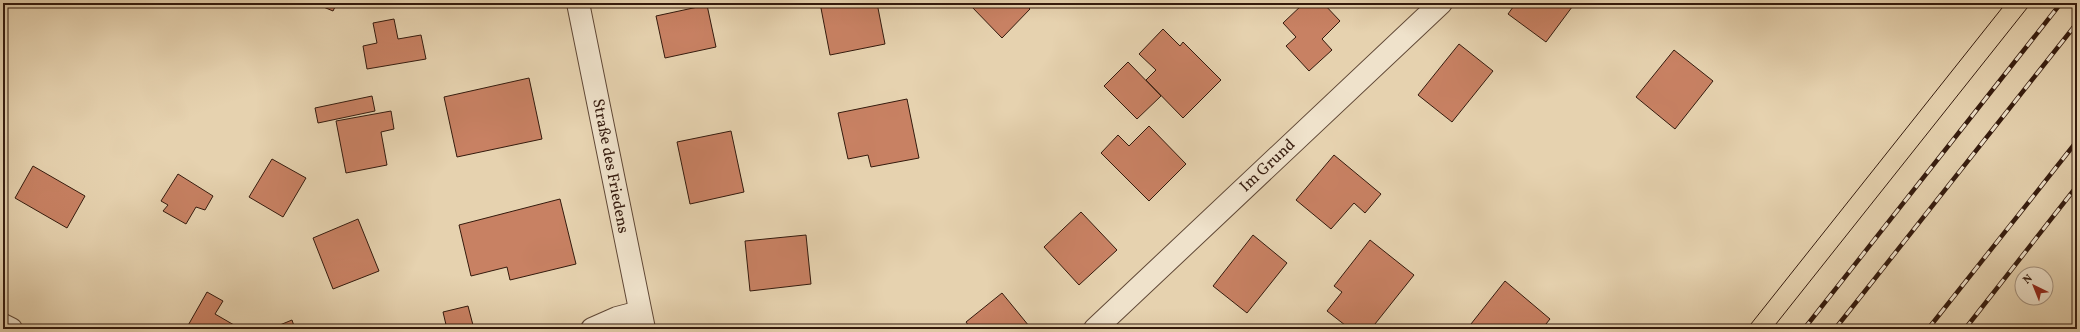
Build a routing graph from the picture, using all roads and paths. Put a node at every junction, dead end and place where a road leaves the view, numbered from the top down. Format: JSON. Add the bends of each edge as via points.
{"nodes":[{"id":1,"x":578,"y":3,"type":"edge"},
{"id":2,"x":1442,"y":3,"type":"edge"},
{"id":3,"x":642,"y":320,"type":"edge"},
{"id":4,"x":3,"y":325,"type":"edge"},
{"id":5,"x":11,"y":329,"type":"edge"},
{"id":6,"x":592,"y":329,"type":"edge"},
{"id":7,"x":1095,"y":329,"type":"edge"}],
"edges":[{"from":1,"to":3,"type":"street","name":"Straße des Friedens"},
{"from":2,"to":7,"type":"street","name":"Im Grund"},
{"from":3,"to":6,"type":"street","via":[[617,318]]},
{"from":4,"to":5,"type":"street"}]}
